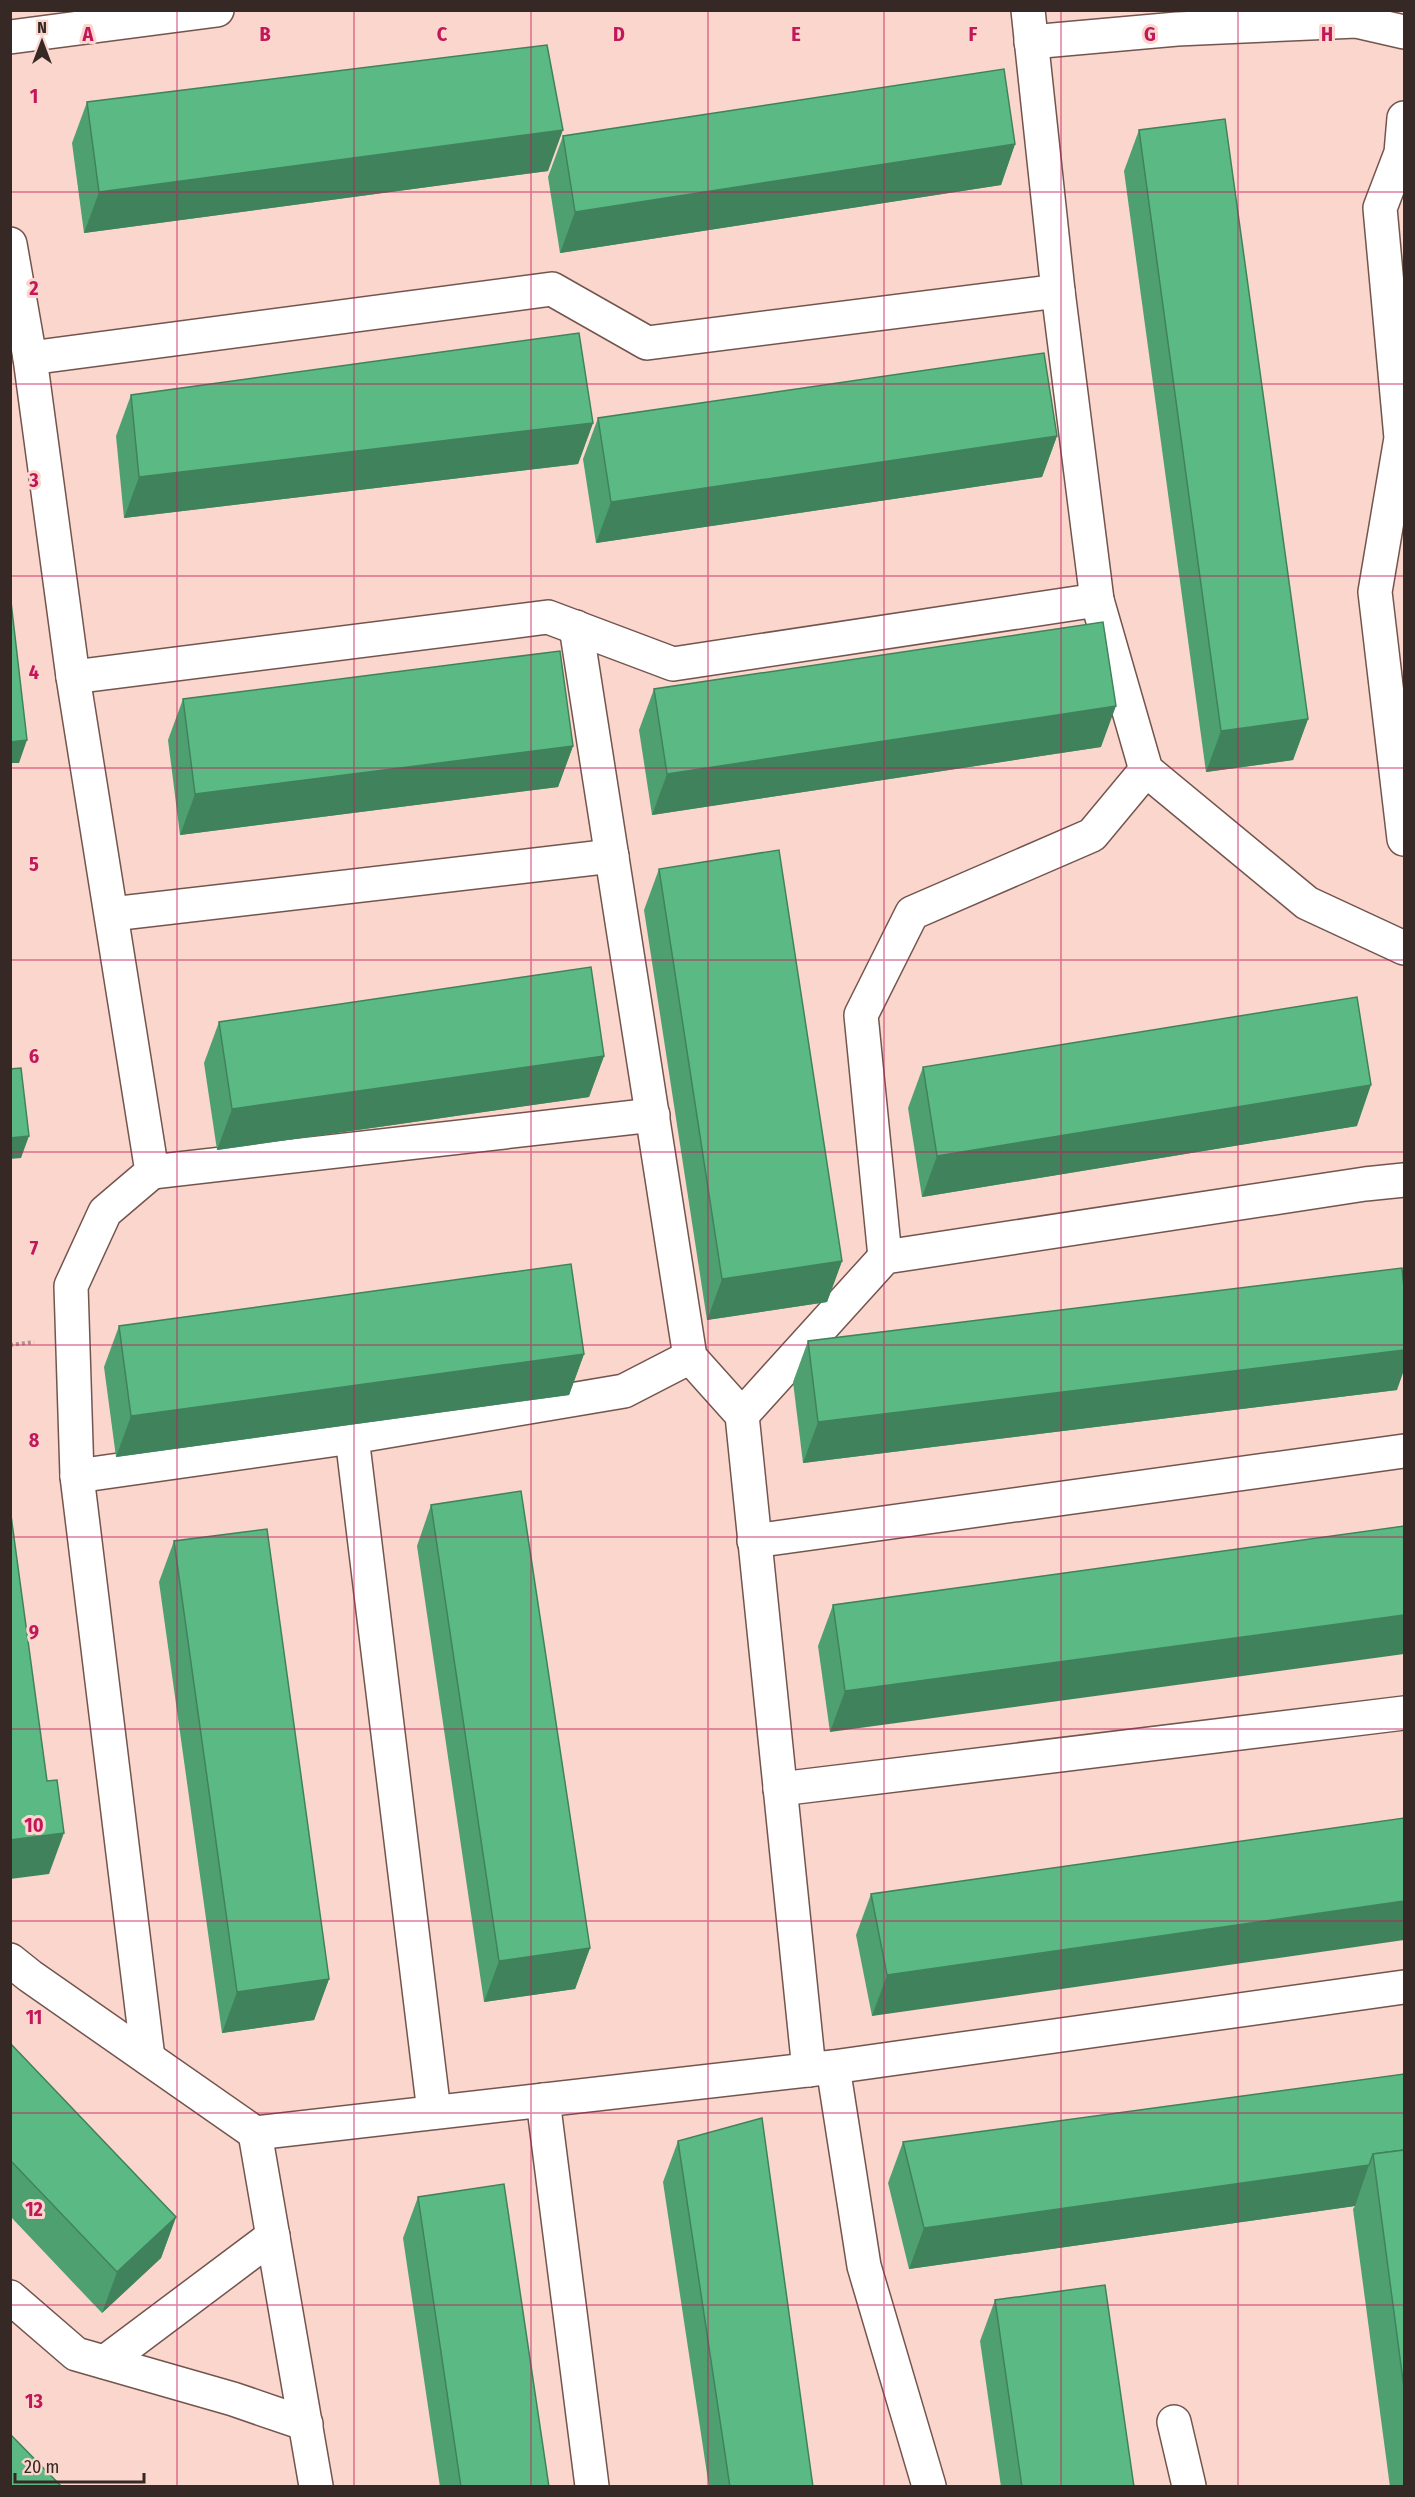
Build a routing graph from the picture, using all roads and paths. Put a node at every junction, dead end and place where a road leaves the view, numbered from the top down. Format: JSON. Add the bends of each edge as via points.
{"nodes":[{"id":1,"x":217,"y":10,"type":"edge"},
{"id":2,"x":1029,"y":26,"type":"edge"},
{"id":3,"x":1404,"y":32,"type":"edge"},
{"id":4,"x":10,"y":37,"type":"edge"},
{"id":5,"x":1404,"y":118,"type":"edge"},
{"id":6,"x":10,"y":244,"type":"edge"},
{"id":7,"x":1059,"y":291,"type":"junction"},
{"id":8,"x":30,"y":358,"type":"junction"},
{"id":9,"x":1096,"y":600,"type":"junction"},
{"id":10,"x":576,"y":627,"type":"junction"},
{"id":11,"x":73,"y":677,"type":"junction"},
{"id":12,"x":1146,"y":770,"type":"junction"},
{"id":13,"x":1404,"y":839,"type":"edge"},
{"id":14,"x":612,"y":856,"type":"junction"},
{"id":15,"x":112,"y":914,"type":"junction"},
{"id":16,"x":1404,"y":948,"type":"edge"},
{"id":17,"x":653,"y":1115,"type":"junction"},
{"id":18,"x":152,"y":1172,"type":"junction"},
{"id":19,"x":1404,"y":1180,"type":"edge"},
{"id":20,"x":885,"y":1257,"type":"junction"},
{"id":21,"x":690,"y":1357,"type":"junction"},
{"id":22,"x":742,"y":1415,"type":"junction"},
{"id":23,"x":352,"y":1437,"type":"junction"},
{"id":24,"x":1404,"y":1451,"type":"edge"},
{"id":25,"x":77,"y":1476,"type":"junction"},
{"id":26,"x":754,"y":1541,"type":"junction"},
{"id":27,"x":1404,"y":1713,"type":"edge"},
{"id":28,"x":780,"y":1790,"type":"junction"},
{"id":29,"x":10,"y":1960,"type":"edge"},
{"id":30,"x":1404,"y":1987,"type":"edge"},
{"id":31,"x":148,"y":2058,"type":"junction"},
{"id":32,"x":821,"y":2069,"type":"junction"},
{"id":33,"x":543,"y":2100,"type":"junction"},
{"id":34,"x":434,"y":2112,"type":"junction"},
{"id":35,"x":255,"y":2133,"type":"junction"},
{"id":36,"x":273,"y":2236,"type":"junction"},
{"id":37,"x":10,"y":2297,"type":"edge"},
{"id":38,"x":105,"y":2362,"type":"junction"},
{"id":39,"x":1174,"y":2422,"type":"dead end"},
{"id":40,"x":306,"y":2424,"type":"junction"},
{"id":41,"x":315,"y":2487,"type":"edge"},
{"id":42,"x":592,"y":2487,"type":"edge"},
{"id":43,"x":929,"y":2487,"type":"edge"},
{"id":44,"x":1189,"y":2487,"type":"edge"}],
"edges":[{"from":1,"to":4,"type":"street"},
{"from":2,"to":3,"type":"street","via":[[1177,29],[1356,21]]},
{"from":2,"to":7,"type":"street"},
{"from":5,"to":13,"type":"street","via":[[1401,153],[1380,208],[1401,438],[1375,592]]},
{"from":6,"to":8,"type":"street"},
{"from":7,"to":8,"type":"street","via":[[647,343],[552,289]]},
{"from":7,"to":9,"type":"street"},
{"from":8,"to":11,"type":"street"},
{"from":9,"to":10,"type":"street","via":[[673,664]]},
{"from":9,"to":12,"type":"street"},
{"from":10,"to":11,"type":"street","via":[[548,617]]},
{"from":10,"to":14,"type":"street"},
{"from":11,"to":15,"type":"street"},
{"from":12,"to":16,"type":"street","via":[[1307,903]]},
{"from":12,"to":20,"type":"street","via":[[1092,835],[912,913],[861,1015]]},
{"from":14,"to":15,"type":"street"},
{"from":14,"to":17,"type":"street"},
{"from":15,"to":18,"type":"street"},
{"from":17,"to":18,"type":"street"},
{"from":17,"to":21,"type":"street"},
{"from":18,"to":25,"type":"street","via":[[105,1212],[71,1286]]},
{"from":19,"to":20,"type":"street"},
{"from":20,"to":22,"type":"street"},
{"from":21,"to":22,"type":"street"},
{"from":21,"to":23,"type":"street","via":[[624,1391]]},
{"from":22,"to":26,"type":"street"},
{"from":23,"to":25,"type":"street"},
{"from":23,"to":34,"type":"street"},
{"from":24,"to":26,"type":"street"},
{"from":25,"to":31,"type":"street"},
{"from":26,"to":28,"type":"street"},
{"from":27,"to":28,"type":"street"},
{"from":28,"to":32,"type":"street"},
{"from":29,"to":31,"type":"street"},
{"from":30,"to":32,"type":"street"},
{"from":31,"to":35,"type":"street"},
{"from":32,"to":33,"type":"street"},
{"from":32,"to":43,"type":"street","via":[[864,2266]]},
{"from":33,"to":34,"type":"street"},
{"from":33,"to":42,"type":"street"},
{"from":34,"to":35,"type":"street"},
{"from":35,"to":36,"type":"street"},
{"from":36,"to":38,"type":"street"},
{"from":36,"to":40,"type":"street"},
{"from":37,"to":38,"type":"street","via":[[76,2354]]},
{"from":38,"to":40,"type":"street"},
{"from":39,"to":44,"type":"street"},
{"from":40,"to":41,"type":"street"}]}
